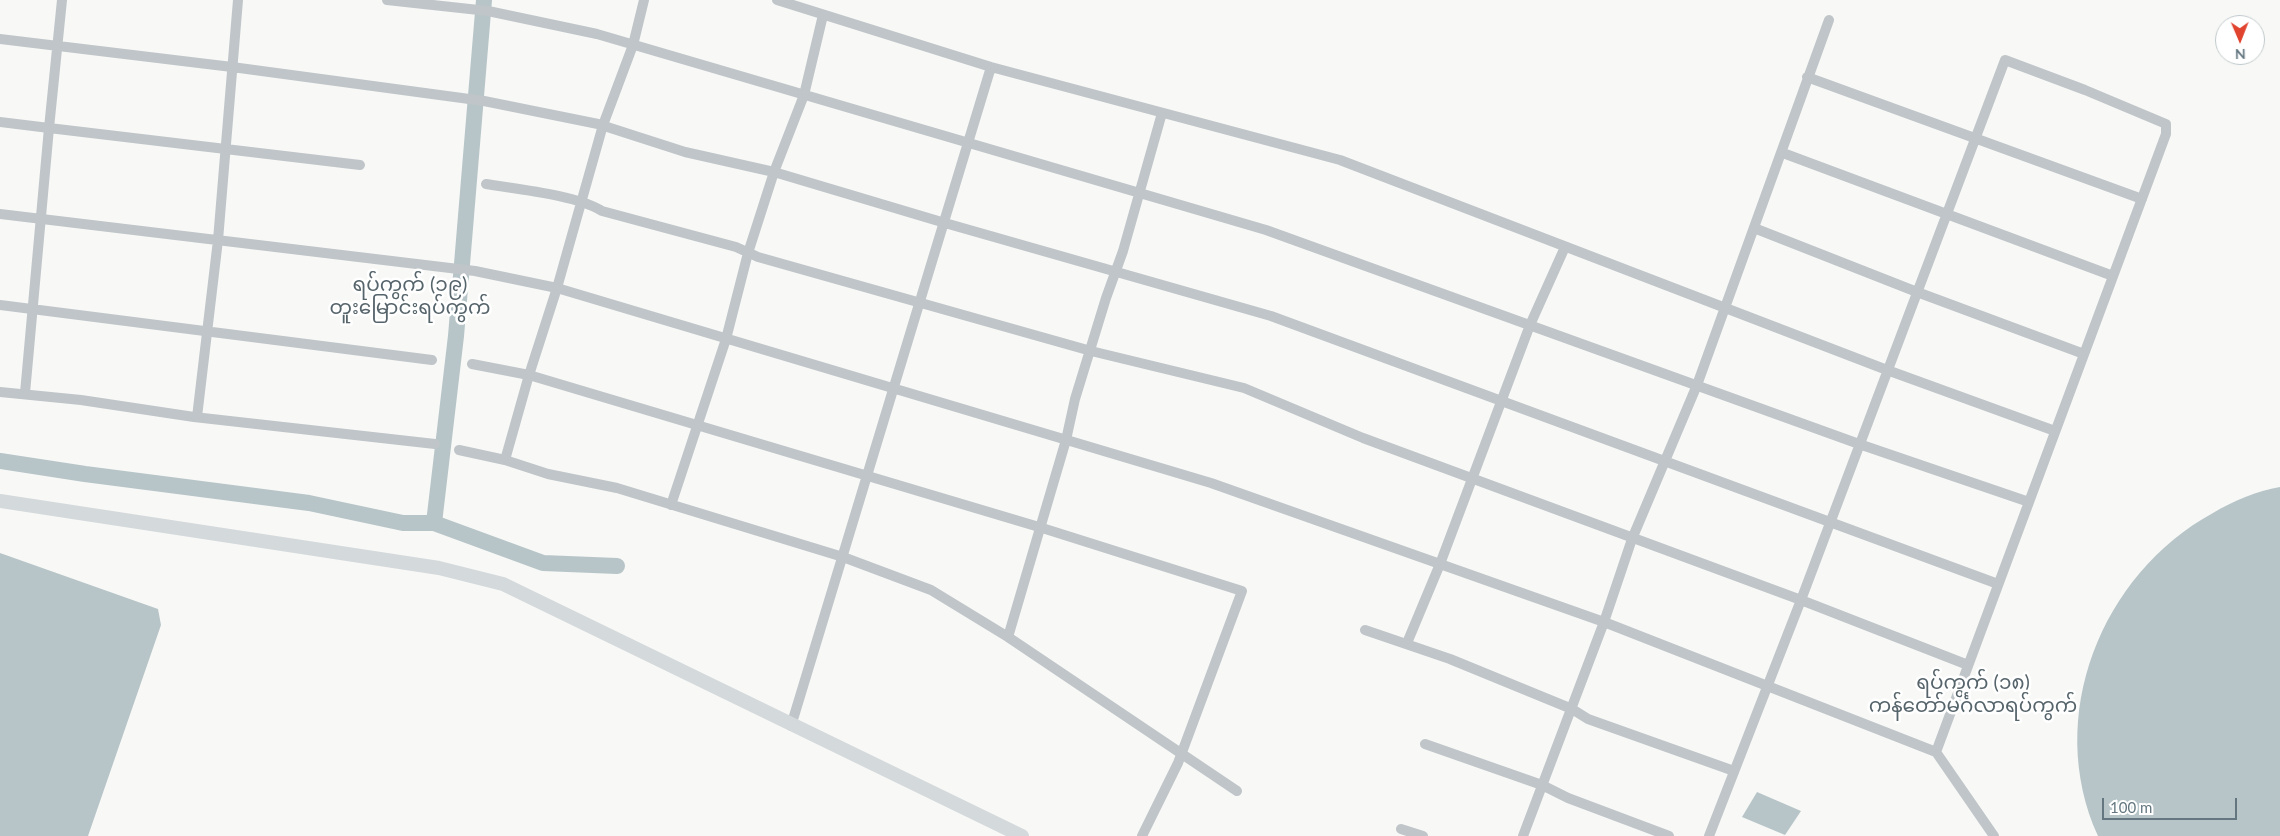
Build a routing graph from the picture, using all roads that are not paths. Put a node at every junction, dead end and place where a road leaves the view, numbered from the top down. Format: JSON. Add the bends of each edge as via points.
{"nodes":[{"id":1,"x":62,"y":0,"type":"edge"},
{"id":2,"x":238,"y":0,"type":"edge"},
{"id":3,"x":387,"y":0,"type":"edge"},
{"id":4,"x":644,"y":0,"type":"edge"},
{"id":5,"x":777,"y":0,"type":"edge"},
{"id":6,"x":823,"y":15,"type":"junction"},
{"id":7,"x":1830,"y":20,"type":"dead end"},
{"id":8,"x":0,"y":40,"type":"edge"},
{"id":9,"x":633,"y":45,"type":"junction"},
{"id":10,"x":58,"y":47,"type":"junction"},
{"id":11,"x":232,"y":67,"type":"junction"},
{"id":12,"x":990,"y":67,"type":"junction"},
{"id":13,"x":1807,"y":77,"type":"junction"},
{"id":14,"x":804,"y":95,"type":"junction"},
{"id":15,"x":1162,"y":113,"type":"junction"},
{"id":16,"x":0,"y":122,"type":"edge"},
{"id":17,"x":603,"y":125,"type":"junction"},
{"id":18,"x":49,"y":128,"type":"junction"},
{"id":19,"x":1976,"y":137,"type":"junction"},
{"id":20,"x":968,"y":143,"type":"junction"},
{"id":21,"x":225,"y":149,"type":"junction"},
{"id":22,"x":1783,"y":153,"type":"junction"},
{"id":23,"x":360,"y":165,"type":"dead end"},
{"id":24,"x":774,"y":172,"type":"junction"},
{"id":25,"x":486,"y":184,"type":"dead end"},
{"id":26,"x":1140,"y":193,"type":"junction"},
{"id":27,"x":2142,"y":199,"type":"junction"},
{"id":28,"x":580,"y":203,"type":"junction"},
{"id":29,"x":0,"y":214,"type":"edge"},
{"id":30,"x":1947,"y":214,"type":"junction"},
{"id":31,"x":42,"y":218,"type":"junction"},
{"id":32,"x":945,"y":223,"type":"junction"},
{"id":33,"x":1754,"y":228,"type":"junction"},
{"id":34,"x":218,"y":240,"type":"junction"},
{"id":35,"x":1565,"y":247,"type":"junction"},
{"id":36,"x":748,"y":253,"type":"junction"},
{"id":37,"x":1117,"y":272,"type":"junction"},
{"id":38,"x":2113,"y":276,"type":"junction"},
{"id":39,"x":557,"y":288,"type":"junction"},
{"id":40,"x":1917,"y":292,"type":"junction"},
{"id":41,"x":919,"y":304,"type":"junction"},
{"id":42,"x":0,"y":305,"type":"edge"},
{"id":43,"x":1726,"y":308,"type":"junction"},
{"id":44,"x":33,"y":310,"type":"junction"},
{"id":45,"x":1530,"y":325,"type":"junction"},
{"id":46,"x":207,"y":332,"type":"junction"},
{"id":47,"x":726,"y":338,"type":"junction"},
{"id":48,"x":1090,"y":351,"type":"junction"},
{"id":49,"x":2084,"y":354,"type":"junction"},
{"id":50,"x":432,"y":360,"type":"dead end"},
{"id":51,"x":472,"y":364,"type":"dead end"},
{"id":52,"x":1888,"y":370,"type":"junction"},
{"id":53,"x":529,"y":374,"type":"junction"},
{"id":54,"x":1697,"y":385,"type":"junction"},
{"id":55,"x":894,"y":389,"type":"junction"},
{"id":56,"x":0,"y":392,"type":"edge"},
{"id":57,"x":25,"y":393,"type":"junction"},
{"id":58,"x":1501,"y":401,"type":"junction"},
{"id":59,"x":197,"y":417,"type":"junction"},
{"id":60,"x":697,"y":426,"type":"junction"},
{"id":61,"x":2056,"y":430,"type":"junction"},
{"id":62,"x":1066,"y":440,"type":"junction"},
{"id":63,"x":435,"y":444,"type":"dead end"},
{"id":64,"x":1859,"y":444,"type":"junction"},
{"id":65,"x":459,"y":450,"type":"dead end"},
{"id":66,"x":505,"y":460,"type":"junction"},
{"id":67,"x":1665,"y":462,"type":"junction"},
{"id":68,"x":867,"y":476,"type":"junction"},
{"id":69,"x":1473,"y":479,"type":"junction"},
{"id":70,"x":0,"y":501,"type":"edge"},
{"id":71,"x":2029,"y":502,"type":"junction"},
{"id":72,"x":672,"y":505,"type":"junction"},
{"id":73,"x":1829,"y":522,"type":"junction"},
{"id":74,"x":1039,"y":527,"type":"junction"},
{"id":75,"x":1632,"y":539,"type":"junction"},
{"id":76,"x":843,"y":557,"type":"junction"},
{"id":77,"x":1440,"y":564,"type":"junction"},
{"id":78,"x":1998,"y":584,"type":"junction"},
{"id":79,"x":1801,"y":600,"type":"junction"},
{"id":80,"x":1604,"y":622,"type":"junction"},
{"id":81,"x":1365,"y":630,"type":"dead end"},
{"id":82,"x":1008,"y":637,"type":"junction"},
{"id":83,"x":1407,"y":643,"type":"junction"},
{"id":84,"x":1968,"y":665,"type":"junction"},
{"id":85,"x":1768,"y":685,"type":"junction"},
{"id":86,"x":1572,"y":709,"type":"junction"},
{"id":87,"x":791,"y":726,"type":"junction"},
{"id":88,"x":1426,"y":744,"type":"dead end"},
{"id":89,"x":1936,"y":752,"type":"junction"},
{"id":90,"x":1181,"y":753,"type":"junction"},
{"id":91,"x":1734,"y":771,"type":"junction"},
{"id":92,"x":1542,"y":785,"type":"junction"},
{"id":93,"x":1237,"y":791,"type":"dead end"},
{"id":94,"x":1402,"y":829,"type":"dead end"},
{"id":95,"x":1022,"y":836,"type":"edge"},
{"id":96,"x":1142,"y":836,"type":"edge"},
{"id":97,"x":1423,"y":836,"type":"edge"},
{"id":98,"x":1523,"y":836,"type":"edge"},
{"id":99,"x":1670,"y":836,"type":"edge"},
{"id":100,"x":1709,"y":836,"type":"edge"},
{"id":101,"x":1994,"y":836,"type":"edge"}],
"edges":[{"from":1,"to":10,"type":"street"},
{"from":2,"to":11,"type":"street"},
{"from":3,"to":9,"type":"street","via":[[488,11],[598,34]]},
{"from":4,"to":9,"type":"street"},
{"from":5,"to":6,"type":"street"},
{"from":6,"to":12,"type":"street"},
{"from":6,"to":14,"type":"street"},
{"from":7,"to":13,"type":"street"},
{"from":8,"to":10,"type":"street"},
{"from":9,"to":14,"type":"street"},
{"from":9,"to":17,"type":"street"},
{"from":10,"to":11,"type":"street"},
{"from":10,"to":18,"type":"street"},
{"from":11,"to":17,"type":"street","via":[[484,101]]},
{"from":11,"to":21,"type":"street"},
{"from":12,"to":15,"type":"street"},
{"from":12,"to":20,"type":"street"},
{"from":13,"to":19,"type":"street"},
{"from":13,"to":22,"type":"street"},
{"from":14,"to":20,"type":"street"},
{"from":14,"to":24,"type":"street"},
{"from":15,"to":26,"type":"street"},
{"from":15,"to":35,"type":"street","via":[[1340,160]]},
{"from":16,"to":18,"type":"street"},
{"from":17,"to":24,"type":"street","via":[[686,152]]},
{"from":17,"to":28,"type":"street"},
{"from":18,"to":21,"type":"street"},
{"from":18,"to":31,"type":"street"},
{"from":19,"to":27,"type":"street"},
{"from":19,"to":27,"type":"street","via":[[2005,60],[2051,77],[2166,124],[2166,134]]},
{"from":19,"to":30,"type":"street"},
{"from":20,"to":26,"type":"street"},
{"from":20,"to":32,"type":"street"},
{"from":21,"to":23,"type":"street"},
{"from":21,"to":34,"type":"street"},
{"from":22,"to":30,"type":"street"},
{"from":22,"to":33,"type":"street"},
{"from":24,"to":32,"type":"street"},
{"from":24,"to":36,"type":"street"},
{"from":25,"to":28,"type":"street"},
{"from":26,"to":37,"type":"street"},
{"from":26,"to":45,"type":"street","via":[[1266,230]]},
{"from":27,"to":38,"type":"street"},
{"from":28,"to":36,"type":"street"},
{"from":28,"to":39,"type":"street"},
{"from":29,"to":31,"type":"street"},
{"from":30,"to":38,"type":"street"},
{"from":30,"to":40,"type":"street"},
{"from":31,"to":34,"type":"street"},
{"from":31,"to":44,"type":"street"},
{"from":32,"to":37,"type":"street"},
{"from":32,"to":41,"type":"street"},
{"from":33,"to":40,"type":"street"},
{"from":33,"to":43,"type":"street"},
{"from":34,"to":39,"type":"street","via":[[475,272]]},
{"from":34,"to":46,"type":"street"},
{"from":35,"to":43,"type":"street"},
{"from":35,"to":45,"type":"street"},
{"from":36,"to":41,"type":"street"},
{"from":36,"to":47,"type":"street"},
{"from":37,"to":48,"type":"street"},
{"from":37,"to":58,"type":"street","via":[[1271,316]]},
{"from":38,"to":49,"type":"street"},
{"from":39,"to":47,"type":"street"},
{"from":39,"to":53,"type":"street"},
{"from":40,"to":49,"type":"street"},
{"from":40,"to":52,"type":"street"},
{"from":41,"to":48,"type":"street"},
{"from":41,"to":55,"type":"street"},
{"from":42,"to":44,"type":"street"},
{"from":43,"to":52,"type":"street"},
{"from":43,"to":54,"type":"street"},
{"from":44,"to":46,"type":"street"},
{"from":44,"to":57,"type":"street"},
{"from":45,"to":54,"type":"street"},
{"from":45,"to":58,"type":"street"},
{"from":46,"to":50,"type":"street"},
{"from":46,"to":59,"type":"street"},
{"from":47,"to":55,"type":"street"},
{"from":47,"to":60,"type":"street"},
{"from":48,"to":62,"type":"street"},
{"from":48,"to":69,"type":"street","via":[[1244,388],[1363,438]]},
{"from":49,"to":61,"type":"street"},
{"from":51,"to":53,"type":"street"},
{"from":52,"to":61,"type":"street"},
{"from":52,"to":64,"type":"street"},
{"from":53,"to":60,"type":"street"},
{"from":53,"to":66,"type":"street"},
{"from":54,"to":64,"type":"street"},
{"from":54,"to":67,"type":"street"},
{"from":55,"to":62,"type":"street"},
{"from":55,"to":68,"type":"street"},
{"from":56,"to":57,"type":"street"},
{"from":57,"to":59,"type":"street"},
{"from":58,"to":67,"type":"street"},
{"from":58,"to":69,"type":"street"},
{"from":59,"to":63,"type":"street"},
{"from":60,"to":68,"type":"street"},
{"from":60,"to":72,"type":"street"},
{"from":61,"to":71,"type":"street"},
{"from":62,"to":74,"type":"street"},
{"from":62,"to":77,"type":"street","via":[[1211,483]]},
{"from":64,"to":71,"type":"street"},
{"from":64,"to":73,"type":"street"},
{"from":65,"to":66,"type":"street"},
{"from":66,"to":72,"type":"street"},
{"from":67,"to":73,"type":"street"},
{"from":67,"to":75,"type":"street"},
{"from":68,"to":74,"type":"street"},
{"from":68,"to":76,"type":"street"},
{"from":69,"to":75,"type":"street"},
{"from":69,"to":77,"type":"street"},
{"from":70,"to":87,"type":"main road","via":[[438,568],[503,584]]},
{"from":71,"to":78,"type":"street"},
{"from":72,"to":76,"type":"street"},
{"from":73,"to":78,"type":"street"},
{"from":73,"to":79,"type":"street"},
{"from":74,"to":82,"type":"street"},
{"from":74,"to":90,"type":"street","via":[[1242,591]]},
{"from":75,"to":79,"type":"street"},
{"from":75,"to":80,"type":"street"},
{"from":76,"to":82,"type":"street","via":[[931,590]]},
{"from":76,"to":87,"type":"street"},
{"from":77,"to":80,"type":"street"},
{"from":77,"to":83,"type":"street"},
{"from":78,"to":84,"type":"street"},
{"from":79,"to":84,"type":"street"},
{"from":79,"to":85,"type":"street"},
{"from":80,"to":85,"type":"street"},
{"from":80,"to":86,"type":"street"},
{"from":81,"to":83,"type":"street"},
{"from":82,"to":90,"type":"street"},
{"from":83,"to":86,"type":"street"},
{"from":84,"to":89,"type":"street"},
{"from":85,"to":89,"type":"street"},
{"from":85,"to":91,"type":"street"},
{"from":86,"to":91,"type":"street","via":[[1588,719]]},
{"from":86,"to":92,"type":"street"},
{"from":87,"to":95,"type":"main road"},
{"from":88,"to":92,"type":"street"},
{"from":89,"to":101,"type":"street"},
{"from":90,"to":93,"type":"street"},
{"from":90,"to":96,"type":"street"},
{"from":91,"to":100,"type":"street"},
{"from":92,"to":98,"type":"street"},
{"from":92,"to":99,"type":"street"},
{"from":94,"to":97,"type":"street"}]}
